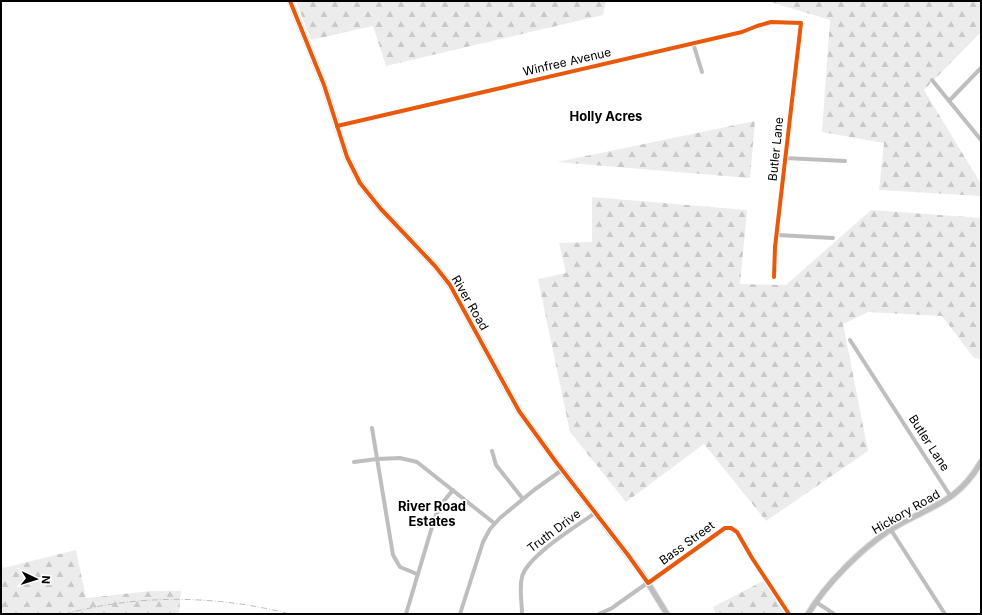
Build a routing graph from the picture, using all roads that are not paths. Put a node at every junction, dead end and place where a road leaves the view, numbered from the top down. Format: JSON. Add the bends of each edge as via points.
{"nodes":[{"id":1,"x":290,"y":1,"type":"edge"},
{"id":2,"x":801,"y":23,"type":"joint"},
{"id":3,"x":693,"y":43,"type":"junction"},
{"id":4,"x":981,"y":68,"type":"edge"},
{"id":5,"x":702,"y":72,"type":"dead end"},
{"id":6,"x":932,"y":80,"type":"dead end"},
{"id":7,"x":949,"y":101,"type":"junction"},
{"id":8,"x":337,"y":126,"type":"junction"},
{"id":9,"x":981,"y":140,"type":"edge"},
{"id":10,"x":785,"y":158,"type":"junction"},
{"id":11,"x":845,"y":162,"type":"dead end"},
{"id":12,"x":777,"y":234,"type":"junction"},
{"id":13,"x":833,"y":238,"type":"dead end"},
{"id":14,"x":774,"y":277,"type":"dead end"},
{"id":15,"x":850,"y":340,"type":"dead end"},
{"id":16,"x":372,"y":428,"type":"dead end"},
{"id":17,"x":492,"y":451,"type":"dead end"},
{"id":18,"x":377,"y":459,"type":"junction"},
{"id":19,"x":354,"y":462,"type":"dead end"},
{"id":20,"x":981,"y":462,"type":"edge"},
{"id":21,"x":562,"y":470,"type":"junction"},
{"id":22,"x":453,"y":490,"type":"junction"},
{"id":23,"x":951,"y":497,"type":"junction"},
{"id":24,"x":523,"y":499,"type":"junction"},
{"id":25,"x":595,"y":513,"type":"junction"},
{"id":26,"x":494,"y":523,"type":"junction"},
{"id":27,"x":891,"y":530,"type":"junction"},
{"id":28,"x":417,"y":574,"type":"junction"},
{"id":29,"x":648,"y":583,"type":"junction"},
{"id":30,"x":816,"y":602,"type":"junction"},
{"id":31,"x":406,"y":614,"type":"edge"},
{"id":32,"x":460,"y":614,"type":"edge"},
{"id":33,"x":522,"y":614,"type":"edge"},
{"id":34,"x":599,"y":614,"type":"edge"},
{"id":35,"x":667,"y":614,"type":"edge"},
{"id":36,"x":790,"y":614,"type":"edge"},
{"id":37,"x":808,"y":614,"type":"edge"},
{"id":38,"x":834,"y":614,"type":"edge"},
{"id":39,"x":945,"y":614,"type":"edge"}],
"edges":[{"from":1,"to":8,"type":"main road","name":"River Road","via":[[324,84]]},
{"from":2,"to":3,"type":"street","name":"Winfree Avenue","via":[[764,23],[742,32]]},
{"from":2,"to":10,"type":"street","name":"Butler Lane"},
{"from":3,"to":5,"type":"street"},
{"from":3,"to":8,"type":"street","name":"Winfree Avenue"},
{"from":4,"to":7,"type":"street"},
{"from":6,"to":7,"type":"street"},
{"from":7,"to":9,"type":"street"},
{"from":8,"to":21,"type":"main road","name":"River Road","via":[[350,165],[360,183],[450,285],[528,425]]},
{"from":10,"to":11,"type":"street"},
{"from":10,"to":12,"type":"street","name":"Butler Lane"},
{"from":12,"to":13,"type":"street"},
{"from":12,"to":14,"type":"street","name":"Butler Lane"},
{"from":15,"to":23,"type":"street","name":"Butler Lane"},
{"from":16,"to":18,"type":"street"},
{"from":17,"to":24,"type":"street","via":[[496,465]]},
{"from":18,"to":19,"type":"street"},
{"from":18,"to":22,"type":"street","via":[[400,458],[417,462]]},
{"from":18,"to":28,"type":"street","via":[[393,556],[400,566]]},
{"from":20,"to":23,"type":"main road","name":"Hickory Road","via":[[969,480]]},
{"from":21,"to":24,"type":"street"},
{"from":21,"to":25,"type":"main road","name":"River Road"},
{"from":22,"to":26,"type":"street"},
{"from":22,"to":28,"type":"street","via":[[435,517]]},
{"from":23,"to":27,"type":"main road","name":"Hickory Road"},
{"from":24,"to":26,"type":"street"},
{"from":25,"to":29,"type":"main road","name":"River Road"},
{"from":25,"to":33,"type":"street","name":"Truth Drive","via":[[529,564],[520,584]]},
{"from":26,"to":32,"type":"street","via":[[483,542]]},
{"from":27,"to":30,"type":"main road","name":"Hickory Road","via":[[853,560]]},
{"from":27,"to":39,"type":"street"},
{"from":28,"to":31,"type":"street"},
{"from":29,"to":34,"type":"street"},
{"from":29,"to":35,"type":"main road","name":"River Road"},
{"from":29,"to":36,"type":"street","name":"Bass Street","via":[[725,528],[731,528],[737,532]]},
{"from":30,"to":37,"type":"main road","name":"Hickory Road"},
{"from":30,"to":38,"type":"street"}]}
